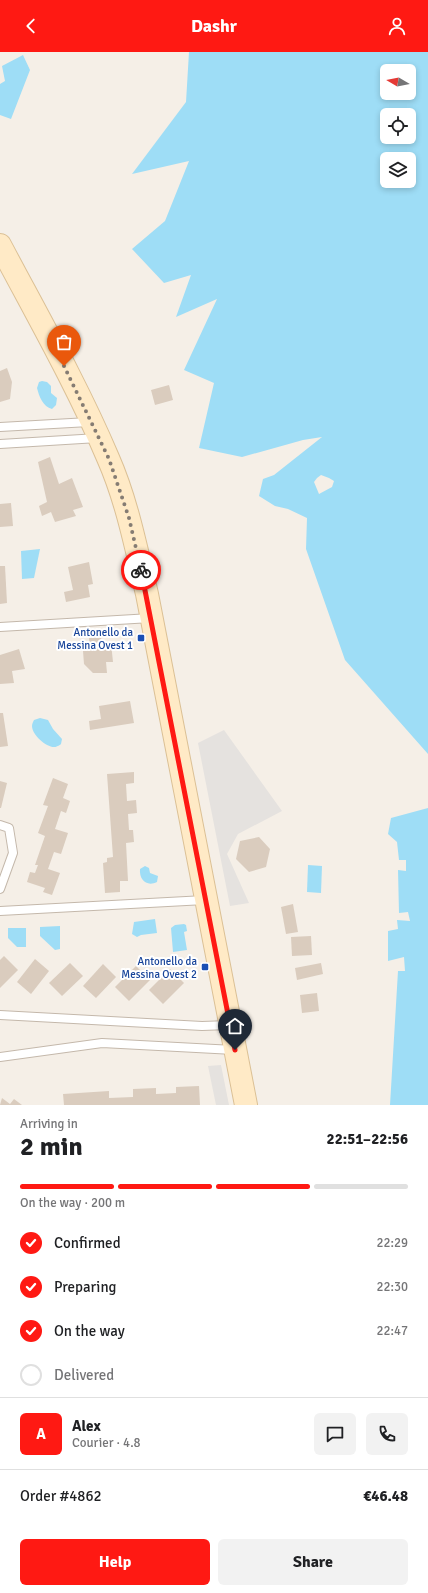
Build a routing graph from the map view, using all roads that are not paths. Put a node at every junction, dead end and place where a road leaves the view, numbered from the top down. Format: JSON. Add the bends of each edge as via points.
{"nodes":[{"id":1,"x":0,"y":245,"type":"edge"},
{"id":2,"x":0,"y":427,"type":"edge"},
{"id":3,"x":95,"y":430,"type":"junction"},
{"id":4,"x":0,"y":444,"type":"edge"},
{"id":5,"x":151,"y":618,"type":"junction"},
{"id":6,"x":0,"y":627,"type":"edge"},
{"id":7,"x":0,"y":825,"type":"edge"},
{"id":8,"x":0,"y":889,"type":"edge"},
{"id":9,"x":206,"y":900,"type":"junction"},
{"id":10,"x":0,"y":911,"type":"edge"},
{"id":11,"x":0,"y":1015,"type":"edge"},
{"id":12,"x":230,"y":1025,"type":"junction"},
{"id":13,"x":235,"y":1050,"type":"junction"},
{"id":14,"x":0,"y":1057,"type":"edge"},
{"id":15,"x":246,"y":1105,"type":"edge"}],
"edges":[{"from":1,"to":3,"type":"main road"},
{"from":2,"to":3,"type":"lane"},
{"from":3,"to":4,"type":"lane"},
{"from":3,"to":5,"type":"main road","via":[[109,459],[129,518]]},
{"from":5,"to":6,"type":"lane"},
{"from":5,"to":9,"type":"main road"},
{"from":7,"to":8,"type":"lane","via":[[9,828],[13,853]]},
{"from":9,"to":10,"type":"lane"},
{"from":9,"to":12,"type":"main road"},
{"from":11,"to":12,"type":"lane","via":[[202,1026]]},
{"from":12,"to":13,"type":"main road"},
{"from":13,"to":14,"type":"lane","via":[[102,1043]]},
{"from":13,"to":15,"type":"main road"}]}
